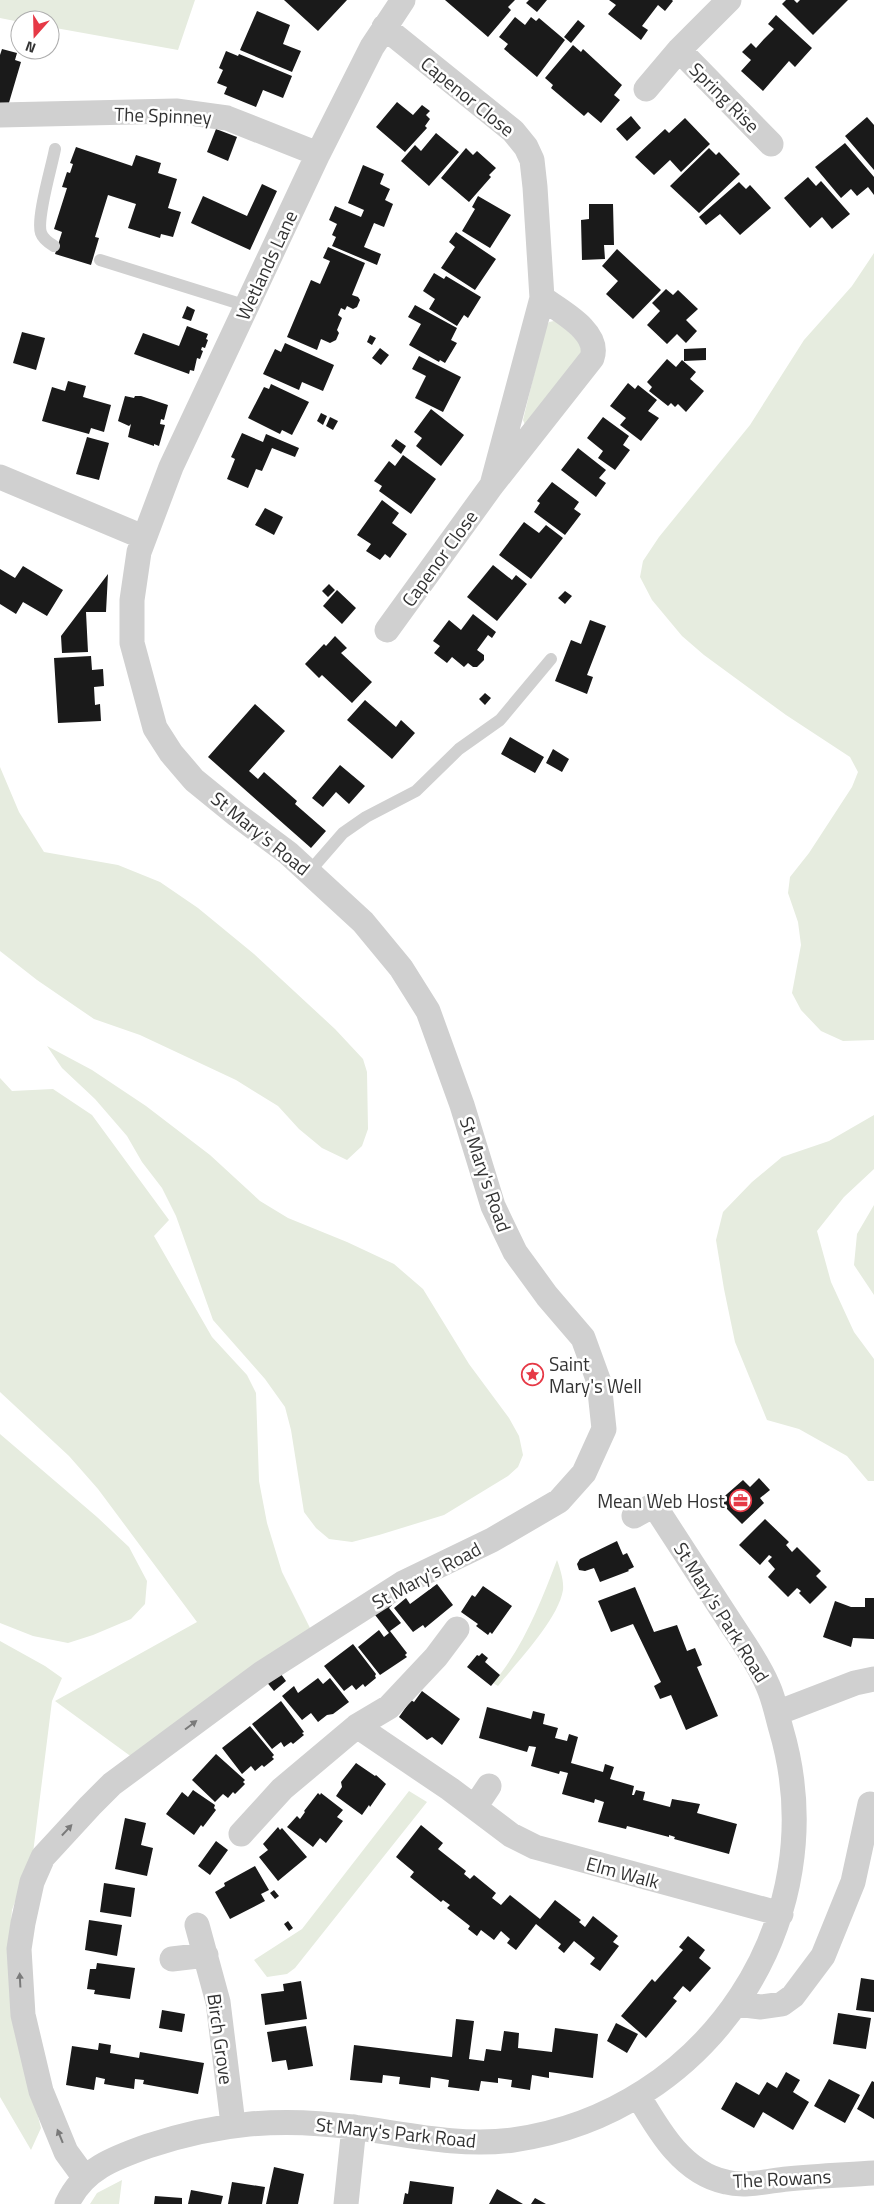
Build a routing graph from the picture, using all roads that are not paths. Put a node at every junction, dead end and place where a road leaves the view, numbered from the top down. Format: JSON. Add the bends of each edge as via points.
{"nodes":[{"id":1,"x":403,"y":0,"type":"edge"},
{"id":2,"x":730,"y":0,"type":"edge"},
{"id":3,"x":384,"y":27,"type":"junction"},
{"id":4,"x":679,"y":50,"type":"junction"},
{"id":5,"x":646,"y":89,"type":"dead end"},
{"id":6,"x":0,"y":115,"type":"edge"},
{"id":7,"x":771,"y":144,"type":"dead end"},
{"id":8,"x":55,"y":149,"type":"dead end"},
{"id":9,"x":318,"y":154,"type":"junction"},
{"id":10,"x":54,"y":246,"type":"dead end"},
{"id":11,"x":100,"y":260,"type":"dead end"},
{"id":12,"x":542,"y":298,"type":"junction"},
{"id":13,"x":247,"y":306,"type":"junction"},
{"id":14,"x":0,"y":477,"type":"edge"},
{"id":15,"x":492,"y":485,"type":"junction"},
{"id":16,"x":143,"y":537,"type":"junction"},
{"id":17,"x":387,"y":630,"type":"dead end"},
{"id":18,"x":551,"y":659,"type":"dead end"},
{"id":19,"x":314,"y":876,"type":"junction"},
{"id":20,"x":634,"y":1516,"type":"dead end"},
{"id":21,"x":457,"y":1629,"type":"dead end"},
{"id":22,"x":874,"y":1679,"type":"edge"},
{"id":23,"x":777,"y":1714,"type":"junction"},
{"id":24,"x":357,"y":1726,"type":"junction"},
{"id":25,"x":489,"y":1786,"type":"dead end"},
{"id":26,"x":872,"y":1800,"type":"edge"},
{"id":27,"x":475,"y":1807,"type":"junction"},
{"id":28,"x":241,"y":1834,"type":"dead end"},
{"id":29,"x":868,"y":1841,"type":"edge"},
{"id":30,"x":781,"y":1914,"type":"junction"},
{"id":31,"x":197,"y":1925,"type":"dead end"},
{"id":32,"x":206,"y":1955,"type":"junction"},
{"id":33,"x":172,"y":1959,"type":"dead end"},
{"id":34,"x":736,"y":2004,"type":"junction"},
{"id":35,"x":639,"y":2097,"type":"junction"},
{"id":36,"x":233,"y":2124,"type":"junction"},
{"id":37,"x":354,"y":2127,"type":"junction"},
{"id":38,"x":874,"y":2173,"type":"edge"},
{"id":39,"x":85,"y":2178,"type":"junction"},
{"id":40,"x":67,"y":2204,"type":"edge"},
{"id":41,"x":346,"y":2204,"type":"edge"}],
"edges":[{"from":1,"to":3,"type":"street","name":"Wetlands Lane"},
{"from":2,"to":4,"type":"street","name":"Spring Rise"},
{"from":3,"to":9,"type":"street","name":"Wetlands Lane"},
{"from":3,"to":12,"type":"street","name":"Capenor Close","via":[[513,131],[526,147],[532,160],[535,186]]},
{"from":4,"to":5,"type":"street","name":"Spring Rise"},
{"from":4,"to":7,"type":"street","name":"Spring Rise"},
{"from":6,"to":9,"type":"street","name":"The Spinney","via":[[176,111],[206,114],[242,122]]},
{"from":8,"to":10,"type":"lane","via":[[40,217],[41,232]]},
{"from":9,"to":13,"type":"street","name":"Wetlands Lane"},
{"from":11,"to":13,"type":"lane"},
{"from":12,"to":15,"type":"street","name":"Capenor Close"},
{"from":12,"to":15,"type":"street","name":"Capenor Close","via":[[587,332],[593,344],[593,354]]},
{"from":13,"to":16,"type":"street","name":"Wetlands Lane","via":[[171,467]]},
{"from":14,"to":16,"type":"street"},
{"from":15,"to":17,"type":"street","name":"Capenor Close"},
{"from":16,"to":19,"type":"street","name":"St Mary's Road","via":[[135,570],[132,643],[155,728],[194,780]]},
{"from":18,"to":19,"type":"lane","via":[[500,720],[460,749],[416,791],[343,833]]},
{"from":39,"to":19,"type":"street","name":"St Mary's Road","one_way":true,"via":[[66,2152],[41,2091],[23,2015],[19,1949],[32,1882],[43,1857],[112,1784],[262,1673],[403,1583],[492,1540],[559,1502],[584,1473],[604,1429],[599,1382],[583,1338],[515,1252],[493,1206],[462,1105],[428,1011],[390,954]]},
{"from":20,"to":23,"type":"street","name":"St Mary's Park Road","via":[[654,1505],[753,1658],[768,1686]]},
{"from":21,"to":24,"type":"street","via":[[436,1657],[389,1707]]},
{"from":22,"to":23,"type":"street"},
{"from":23,"to":30,"type":"street","name":"St Mary's Park Road","via":[[790,1761],[794,1803],[792,1852]]},
{"from":24,"to":27,"type":"street","name":"Elm Walk"},
{"from":24,"to":28,"type":"street","via":[[282,1789]]},
{"from":25,"to":27,"type":"street"},
{"from":26,"to":29,"type":"street"},
{"from":27,"to":30,"type":"street","name":"Elm Walk","via":[[511,1835],[535,1848]]},
{"from":29,"to":34,"type":"street","via":[[828,1946],[793,1996],[773,2007]]},
{"from":30,"to":34,"type":"street","name":"St Mary's Park Road","via":[[752,1981]]},
{"from":31,"to":32,"type":"street","name":"Birch Grove"},
{"from":32,"to":33,"type":"street"},
{"from":32,"to":36,"type":"street","name":"Birch Grove","via":[[218,2002]]},
{"from":34,"to":35,"type":"street","name":"St Mary's Park Road","via":[[684,2061]]},
{"from":35,"to":37,"type":"street","name":"St Mary's Park Road","via":[[582,2122],[514,2140],[444,2141]]},
{"from":35,"to":38,"type":"street","name":"The Rowans","via":[[674,2150],[692,2165],[720,2180],[742,2183]]},
{"from":36,"to":37,"type":"street","name":"St Mary's Park Road","via":[[276,2121]]},
{"from":36,"to":39,"type":"street","name":"St Mary's Park Road","via":[[200,2130],[124,2154]]},
{"from":37,"to":41,"type":"street"},
{"from":39,"to":40,"type":"street","name":"St Mary's Park Road"}]}
